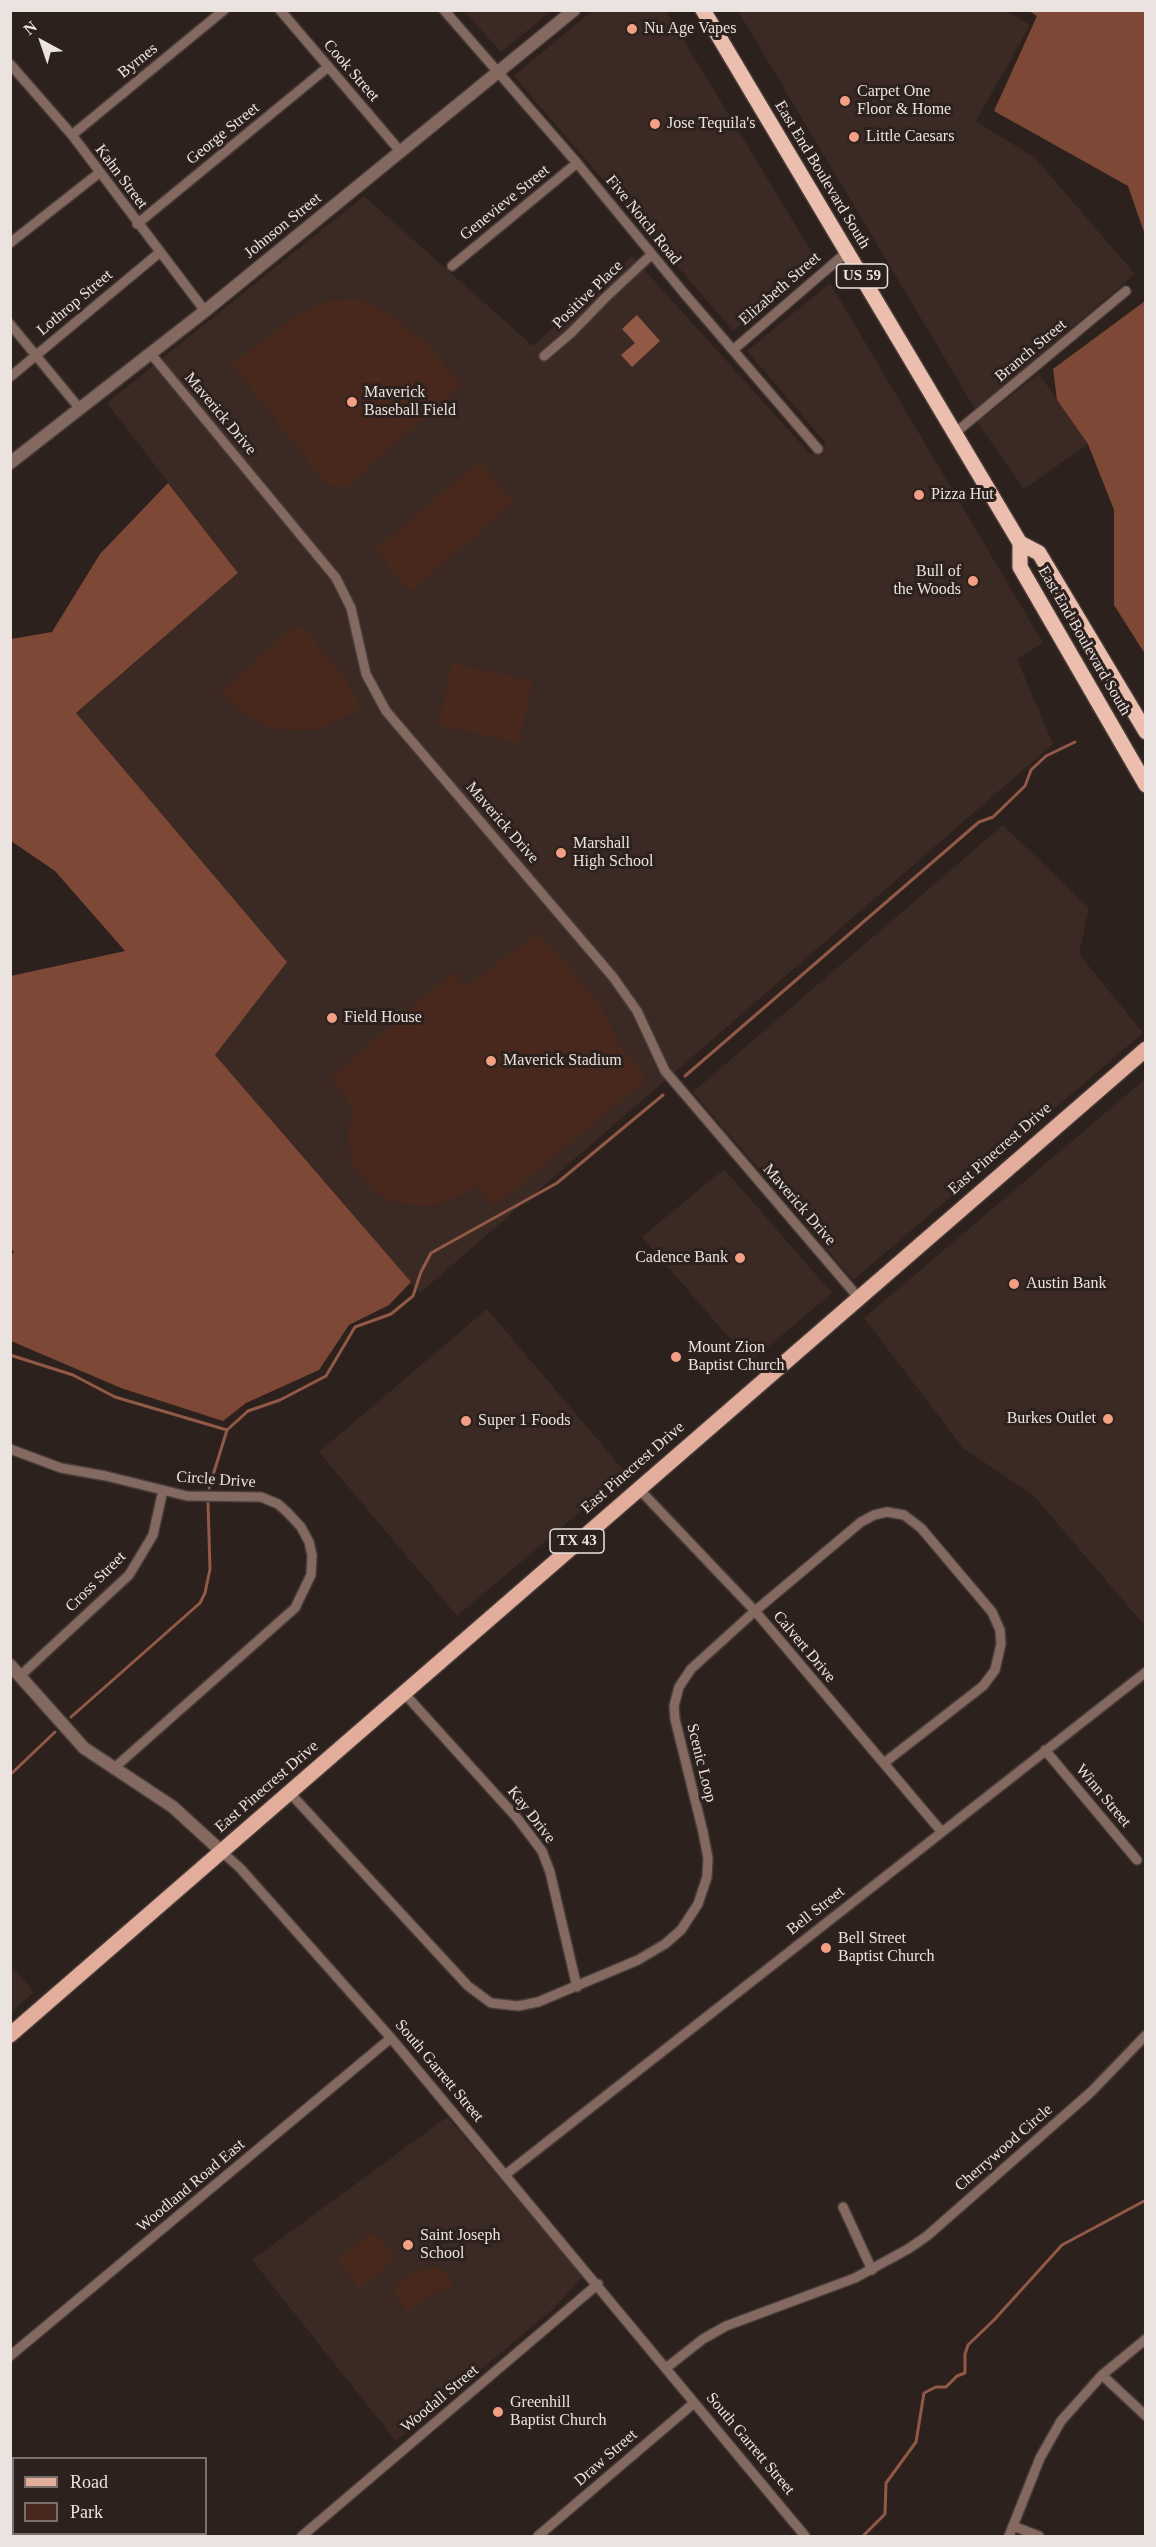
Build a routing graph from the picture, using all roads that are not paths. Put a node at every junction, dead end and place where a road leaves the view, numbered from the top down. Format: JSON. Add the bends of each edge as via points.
{"nodes":[{"id":1,"x":224,"y":10,"type":"edge"},
{"id":2,"x":280,"y":10,"type":"edge"},
{"id":3,"x":444,"y":10,"type":"edge"},
{"id":4,"x":574,"y":10,"type":"edge"},
{"id":5,"x":703,"y":10,"type":"edge"},
{"id":6,"x":10,"y":64,"type":"edge"},
{"id":7,"x":328,"y":67,"type":"junction"},
{"id":8,"x":498,"y":73,"type":"junction"},
{"id":9,"x":72,"y":135,"type":"junction"},
{"id":10,"x":400,"y":151,"type":"junction"},
{"id":11,"x":577,"y":163,"type":"junction"},
{"id":12,"x":99,"y":173,"type":"junction"},
{"id":13,"x":137,"y":224,"type":"junction"},
{"id":14,"x":10,"y":243,"type":"edge"},
{"id":15,"x":847,"y":252,"type":"junction"},
{"id":16,"x":159,"y":253,"type":"junction"},
{"id":17,"x":652,"y":254,"type":"junction"},
{"id":18,"x":452,"y":266,"type":"dead end"},
{"id":19,"x":1126,"y":291,"type":"dead end"},
{"id":20,"x":204,"y":311,"type":"junction"},
{"id":21,"x":10,"y":324,"type":"edge"},
{"id":22,"x":733,"y":350,"type":"junction"},
{"id":23,"x":151,"y":354,"type":"junction"},
{"id":24,"x":36,"y":355,"type":"junction"},
{"id":25,"x":544,"y":356,"type":"dead end"},
{"id":26,"x":10,"y":377,"type":"edge"},
{"id":27,"x":80,"y":409,"type":"junction"},
{"id":28,"x":955,"y":433,"type":"junction"},
{"id":29,"x":818,"y":449,"type":"dead end"},
{"id":30,"x":10,"y":464,"type":"edge"},
{"id":31,"x":1020,"y":543,"type":"junction"},
{"id":32,"x":1146,"y":732,"type":"edge"},
{"id":33,"x":1146,"y":785,"type":"edge"},
{"id":34,"x":1146,"y":1049,"type":"edge"},
{"id":35,"x":858,"y":1297,"type":"junction"},
{"id":36,"x":10,"y":1449,"type":"edge"},
{"id":37,"x":638,"y":1488,"type":"junction"},
{"id":38,"x":163,"y":1490,"type":"junction"},
{"id":39,"x":755,"y":1611,"type":"junction"},
{"id":40,"x":10,"y":1665,"type":"edge"},
{"id":41,"x":1146,"y":1672,"type":"edge"},
{"id":42,"x":20,"y":1676,"type":"junction"},
{"id":43,"x":403,"y":1692,"type":"junction"},
{"id":44,"x":1045,"y":1750,"type":"junction"},
{"id":45,"x":884,"y":1763,"type":"junction"},
{"id":46,"x":113,"y":1769,"type":"junction"},
{"id":47,"x":289,"y":1792,"type":"junction"},
{"id":48,"x":941,"y":1831,"type":"junction"},
{"id":49,"x":221,"y":1851,"type":"junction"},
{"id":50,"x":1137,"y":1860,"type":"dead end"},
{"id":51,"x":577,"y":1987,"type":"junction"},
{"id":52,"x":10,"y":2035,"type":"edge"},
{"id":53,"x":1146,"y":2035,"type":"edge"},
{"id":54,"x":391,"y":2038,"type":"junction"},
{"id":55,"x":505,"y":2175,"type":"junction"},
{"id":56,"x":843,"y":2207,"type":"dead end"},
{"id":57,"x":872,"y":2270,"type":"junction"},
{"id":58,"x":598,"y":2284,"type":"junction"},
{"id":59,"x":1146,"y":2339,"type":"edge"},
{"id":60,"x":10,"y":2356,"type":"edge"},
{"id":61,"x":666,"y":2368,"type":"junction"},
{"id":62,"x":1102,"y":2375,"type":"junction"},
{"id":63,"x":694,"y":2403,"type":"junction"},
{"id":64,"x":1146,"y":2416,"type":"edge"},
{"id":65,"x":1013,"y":2526,"type":"junction"},
{"id":66,"x":302,"y":2536,"type":"edge"},
{"id":67,"x":538,"y":2536,"type":"edge"},
{"id":68,"x":805,"y":2536,"type":"edge"},
{"id":69,"x":1009,"y":2536,"type":"edge"},
{"id":70,"x":1039,"y":2536,"type":"edge"}],
"edges":[{"from":1,"to":9,"type":"street","name":"Byrnes"},
{"from":2,"to":7,"type":"street","name":"Cook Street"},
{"from":3,"to":8,"type":"street","name":"Five Notch Road"},
{"from":4,"to":8,"type":"street","name":"Johnson Street"},
{"from":5,"to":15,"type":"highway","name":"East End Boulevard South","number":"US 59"},
{"from":6,"to":9,"type":"street","name":"Kahn Street"},
{"from":7,"to":10,"type":"street","name":"Cook Street"},
{"from":7,"to":13,"type":"street","name":"George Street"},
{"from":8,"to":10,"type":"street","name":"Johnson Street"},
{"from":8,"to":11,"type":"street","name":"Five Notch Road"},
{"from":9,"to":12,"type":"street","name":"Kahn Street"},
{"from":10,"to":20,"type":"street","name":"Johnson Street"},
{"from":11,"to":17,"type":"street","name":"Five Notch Road"},
{"from":11,"to":18,"type":"street","name":"Genevieve Street"},
{"from":12,"to":13,"type":"street","name":"Kahn Street"},
{"from":12,"to":14,"type":"street"},
{"from":13,"to":16,"type":"street","name":"Kahn Street"},
{"from":15,"to":22,"type":"street","name":"Elizabeth Street"},
{"from":15,"to":28,"type":"highway","name":"East End Boulevard South","number":"US 59"},
{"from":16,"to":20,"type":"street","name":"Kahn Street"},
{"from":16,"to":24,"type":"street","name":"Lothrop Street"},
{"from":17,"to":22,"type":"street","name":"Five Notch Road"},
{"from":17,"to":25,"type":"street","name":"Positive Place"},
{"from":19,"to":28,"type":"street","name":"Branch Street"},
{"from":20,"to":23,"type":"street","name":"Johnson Street"},
{"from":21,"to":24,"type":"street"},
{"from":22,"to":29,"type":"street","name":"Five Notch Road"},
{"from":23,"to":27,"type":"street","name":"Johnson Street"},
{"from":23,"to":35,"type":"street","name":"Maverick Drive","via":[[336,578],[351,608],[370,684],[387,711],[614,977],[637,1011],[665,1071]]},
{"from":24,"to":26,"type":"street","name":"Lothrop Street"},
{"from":24,"to":27,"type":"street"},
{"from":27,"to":30,"type":"street","name":"Johnson Street"},
{"from":28,"to":31,"type":"highway","name":"East End Boulevard South","number":"US 59"},
{"from":31,"to":32,"type":"highway","name":"East End Boulevard South","number":"US 59","via":[[1039,553]]},
{"from":31,"to":33,"type":"highway","name":"East End Boulevard South","number":"US 59","via":[[1020,567]]},
{"from":34,"to":35,"type":"main road","name":"East Pinecrest Drive","number":"TX 43"},
{"from":35,"to":37,"type":"main road","name":"East Pinecrest Drive","number":"TX 43"},
{"from":36,"to":38,"type":"street","name":"Circle Drive","via":[[61,1468]]},
{"from":37,"to":39,"type":"street","name":"Calvert Drive"},
{"from":37,"to":43,"type":"main road","name":"East Pinecrest Drive","number":"TX 43"},
{"from":38,"to":42,"type":"street","name":"Cross Street","via":[[153,1535],[136,1567]]},
{"from":38,"to":46,"type":"street","name":"Circle Drive","via":[[197,1497],[252,1496],[278,1504],[305,1533],[312,1555],[311,1575],[301,1600],[286,1617]]},
{"from":39,"to":45,"type":"street","name":"Calvert Drive"},
{"from":39,"to":45,"type":"street","name":"Scenic Loop","via":[[861,1522],[887,1512],[904,1515],[916,1523],[987,1606],[998,1623],[1001,1638],[998,1661],[989,1678]]},
{"from":39,"to":51,"type":"street","name":"Scenic Loop","via":[[691,1669],[679,1687],[674,1706],[708,1858],[707,1877],[698,1904],[681,1930],[665,1944]]},
{"from":40,"to":42,"type":"street","name":"South Garrett Street"},
{"from":41,"to":44,"type":"street","name":"Bell Street"},
{"from":42,"to":46,"type":"street","name":"South Garrett Street","via":[[84,1748]]},
{"from":43,"to":47,"type":"main road","name":"East Pinecrest Drive","number":"TX 43"},
{"from":43,"to":51,"type":"street","name":"Kay Drive","via":[[518,1818],[542,1851]]},
{"from":44,"to":48,"type":"street","name":"Bell Street"},
{"from":44,"to":50,"type":"street","name":"Winn Street"},
{"from":45,"to":48,"type":"street","name":"Calvert Drive"},
{"from":46,"to":49,"type":"street","name":"South Garrett Street","via":[[173,1807]]},
{"from":47,"to":49,"type":"main road","name":"East Pinecrest Drive","number":"TX 43"},
{"from":47,"to":51,"type":"street","name":"Scenic Loop","via":[[484,2000],[497,2005],[528,2005]]},
{"from":48,"to":55,"type":"street","name":"Bell Street"},
{"from":49,"to":52,"type":"main road","name":"East Pinecrest Drive","number":"TX 43"},
{"from":49,"to":54,"type":"street","name":"South Garrett Street"},
{"from":53,"to":57,"type":"street","name":"Cherrywood Circle","via":[[1091,2092],[927,2236]]},
{"from":54,"to":55,"type":"street","name":"South Garrett Street"},
{"from":54,"to":60,"type":"street","name":"Woodland Road East"},
{"from":55,"to":58,"type":"street","name":"South Garrett Street"},
{"from":56,"to":57,"type":"street"},
{"from":57,"to":61,"type":"street","name":"Cherrywood Circle","via":[[726,2325]]},
{"from":58,"to":61,"type":"street","name":"South Garrett Street"},
{"from":58,"to":66,"type":"street","name":"Woodall Street"},
{"from":59,"to":62,"type":"street"},
{"from":61,"to":63,"type":"street","name":"South Garrett Street"},
{"from":62,"to":64,"type":"street"},
{"from":62,"to":65,"type":"street","via":[[1053,2434]]},
{"from":63,"to":67,"type":"street","name":"Draw Street"},
{"from":63,"to":68,"type":"street","name":"South Garrett Street"},
{"from":65,"to":69,"type":"street"},
{"from":65,"to":70,"type":"street"}]}
